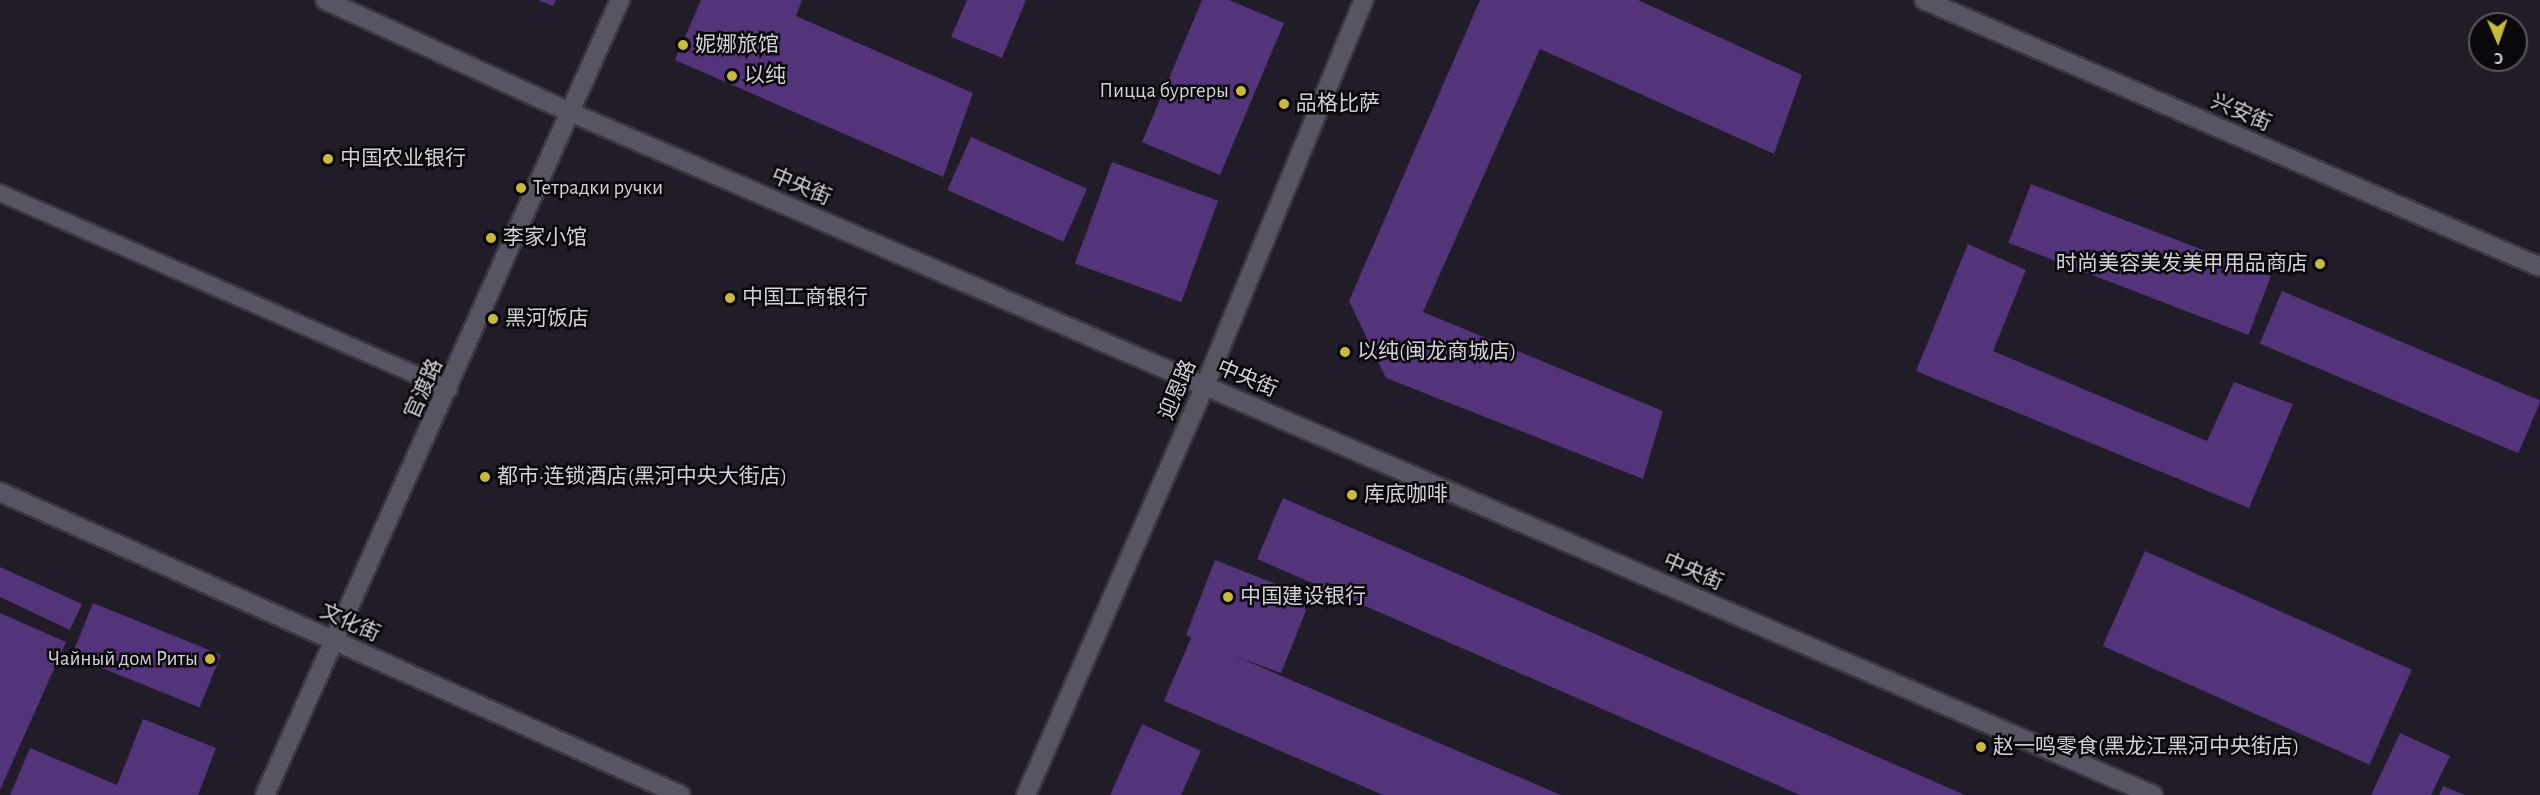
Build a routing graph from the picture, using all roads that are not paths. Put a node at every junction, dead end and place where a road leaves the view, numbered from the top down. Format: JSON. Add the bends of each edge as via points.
{"nodes":[{"id":1,"x":325,"y":0,"type":"edge"},
{"id":2,"x":620,"y":0,"type":"edge"},
{"id":3,"x":1364,"y":0,"type":"edge"},
{"id":4,"x":1924,"y":0,"type":"edge"},
{"id":5,"x":572,"y":113,"type":"junction"},
{"id":6,"x":0,"y":193,"type":"edge"},
{"id":7,"x":2540,"y":267,"type":"edge"},
{"id":8,"x":1205,"y":385,"type":"junction"},
{"id":9,"x":448,"y":389,"type":"junction"},
{"id":10,"x":0,"y":492,"type":"edge"},
{"id":11,"x":336,"y":641,"type":"junction"},
{"id":12,"x":265,"y":795,"type":"edge"},
{"id":13,"x":681,"y":795,"type":"edge"},
{"id":14,"x":1026,"y":795,"type":"edge"},
{"id":15,"x":2153,"y":795,"type":"edge"}],
"edges":[{"from":1,"to":5,"type":"street","name":"中央街"},
{"from":2,"to":5,"type":"street","name":"官渡路"},
{"from":3,"to":8,"type":"street","name":"迎恩路"},
{"from":4,"to":7,"type":"street","name":"兴安街"},
{"from":5,"to":8,"type":"street","name":"中央街"},
{"from":5,"to":9,"type":"street","name":"官渡路"},
{"from":6,"to":9,"type":"lane"},
{"from":8,"to":14,"type":"street","name":"迎恩路"},
{"from":8,"to":15,"type":"street","name":"中央街"},
{"from":9,"to":11,"type":"street","name":"官渡路"},
{"from":10,"to":11,"type":"street","name":"文化街"},
{"from":11,"to":12,"type":"street","name":"官渡路"},
{"from":11,"to":13,"type":"street","name":"文化街"}]}
